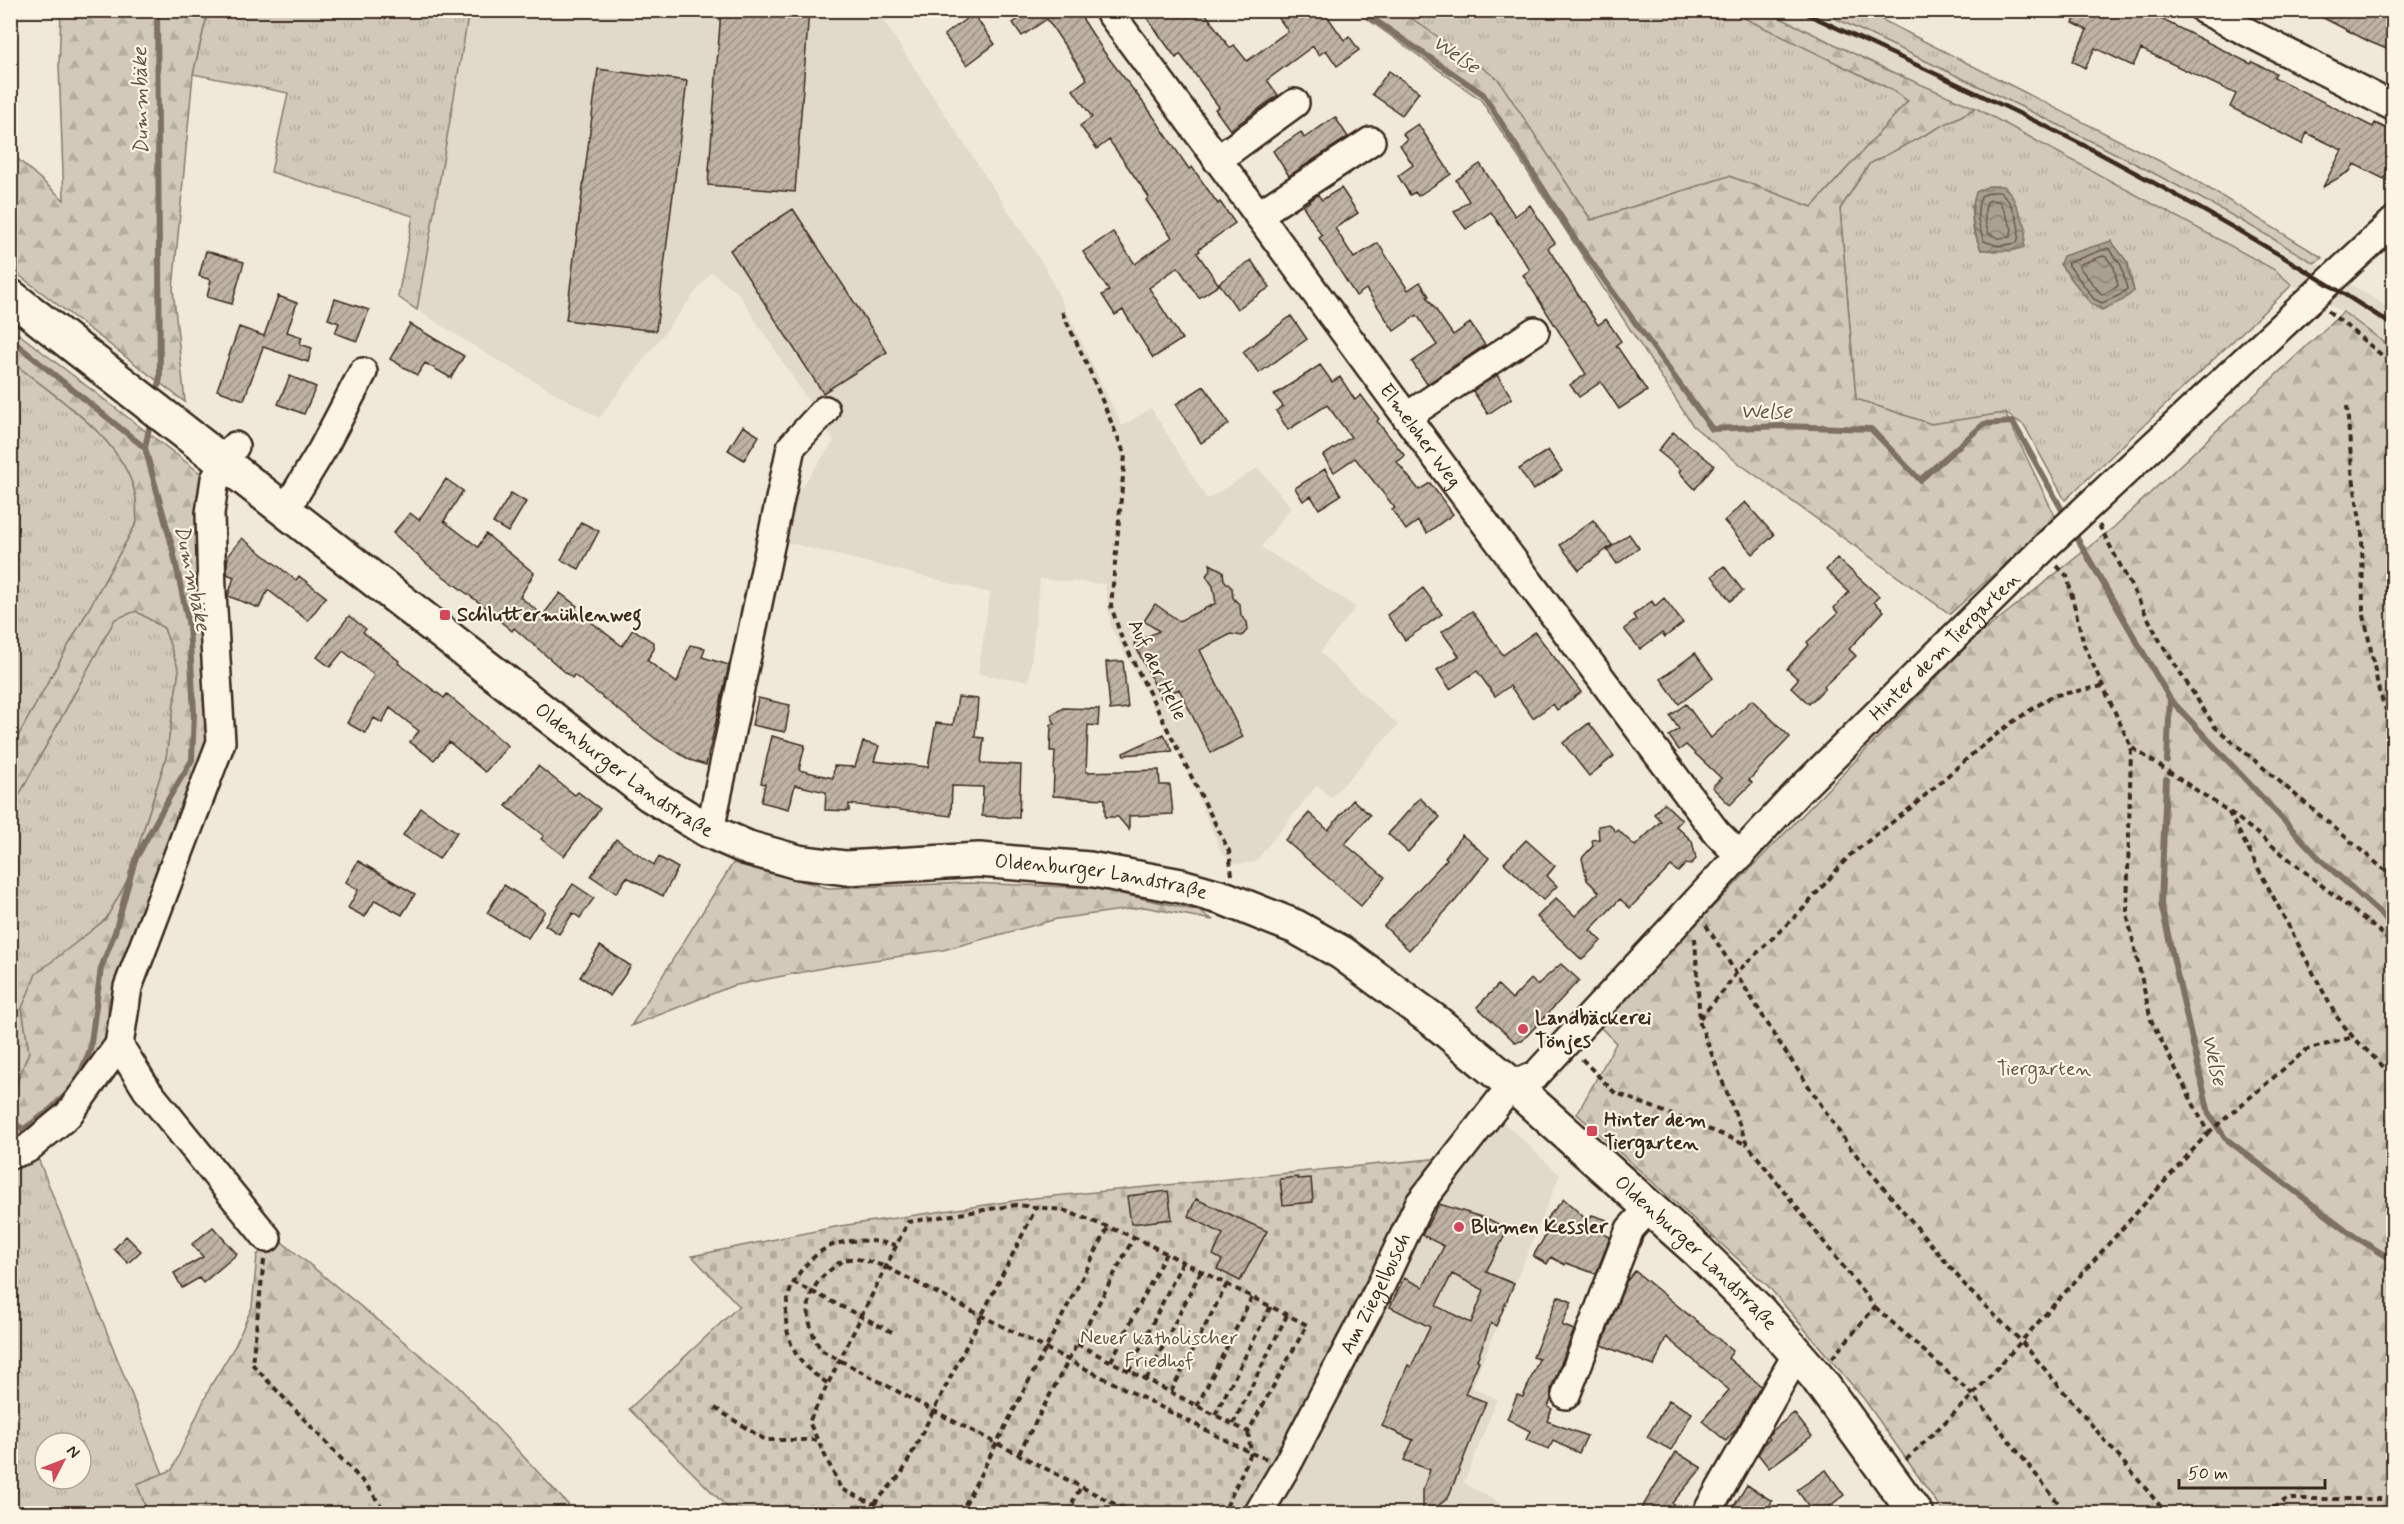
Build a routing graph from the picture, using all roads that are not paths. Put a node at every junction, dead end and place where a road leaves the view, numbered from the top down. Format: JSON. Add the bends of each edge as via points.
{"nodes":[{"id":1,"x":1108,"y":10,"type":"edge"},
{"id":2,"x":2204,"y":10,"type":"edge"},
{"id":3,"x":1295,"y":103,"type":"dead end"},
{"id":4,"x":2394,"y":107,"type":"edge"},
{"id":5,"x":1371,"y":141,"type":"dead end"},
{"id":6,"x":1217,"y":160,"type":"junction"},
{"id":7,"x":1258,"y":215,"type":"junction"},
{"id":8,"x":2394,"y":221,"type":"edge"},
{"id":9,"x":10,"y":296,"type":"edge"},
{"id":10,"x":1535,"y":331,"type":"dead end"},
{"id":11,"x":363,"y":372,"type":"dead end"},
{"id":12,"x":825,"y":410,"type":"dead end"},
{"id":13,"x":1407,"y":417,"type":"junction"},
{"id":14,"x":229,"y":455,"type":"junction"},
{"id":15,"x":285,"y":511,"type":"junction"},
{"id":16,"x":707,"y":830,"type":"junction"},
{"id":17,"x":1740,"y":856,"type":"junction"},
{"id":18,"x":119,"y":1045,"type":"junction"},
{"id":19,"x":1512,"y":1085,"type":"junction"},
{"id":20,"x":10,"y":1155,"type":"edge"},
{"id":21,"x":1650,"y":1207,"type":"junction"},
{"id":22,"x":267,"y":1238,"type":"road end"},
{"id":23,"x":1807,"y":1365,"type":"junction"},
{"id":24,"x":1566,"y":1395,"type":"dead end"},
{"id":25,"x":1258,"y":1514,"type":"edge"},
{"id":26,"x":1706,"y":1514,"type":"edge"},
{"id":27,"x":1916,"y":1514,"type":"edge"}],
"edges":[{"from":1,"to":6,"type":"street","name":"Elmeloher Weg"},
{"from":2,"to":4,"type":"street"},
{"from":3,"to":6,"type":"street"},
{"from":5,"to":7,"type":"street"},
{"from":6,"to":7,"type":"street","name":"Elmeloher Weg"},
{"from":7,"to":13,"type":"street","name":"Elmeloher Weg"},
{"from":8,"to":17,"type":"street","name":"Hinter dem Tiergarten","via":[[2046,546]]},
{"from":9,"to":14,"type":"main road","name":"Oldenburger Landstraße","via":[[163,416]]},
{"from":10,"to":13,"type":"street"},
{"from":11,"to":15,"type":"street"},
{"from":12,"to":16,"type":"street","via":[[791,447]]},
{"from":13,"to":17,"type":"street","name":"Elmeloher Weg","via":[[1716,832]]},
{"from":14,"to":15,"type":"main road","name":"Oldenburger Landstraße"},
{"from":14,"to":18,"type":"street","via":[[215,479],[210,513],[221,742],[128,987]]},
{"from":15,"to":16,"type":"main road","name":"Oldenburger Landstraße","via":[[649,794]]},
{"from":16,"to":19,"type":"main road","name":"Oldenburger Landstraße","via":[[748,848],[807,863],[846,868],[979,860],[1089,869],[1181,886],[1226,899],[1296,927],[1342,952]]},
{"from":17,"to":19,"type":"street","name":"Hinter dem Tiergarten","via":[[1533,1077]]},
{"from":18,"to":20,"type":"street","via":[[68,1115],[27,1149]]},
{"from":18,"to":22,"type":"street","via":[[147,1090]]},
{"from":19,"to":21,"type":"main road","name":"Oldenburger Landstraße"},
{"from":19,"to":25,"type":"street","name":"Am Ziegelbusch","via":[[1419,1204],[1380,1287]]},
{"from":21,"to":23,"type":"main road","name":"Oldenburger Landstraße","via":[[1758,1310]]},
{"from":21,"to":24,"type":"street","via":[[1629,1229]]},
{"from":23,"to":26,"type":"street"},
{"from":23,"to":27,"type":"main road","name":"Oldenburger Landstraße"}]}
